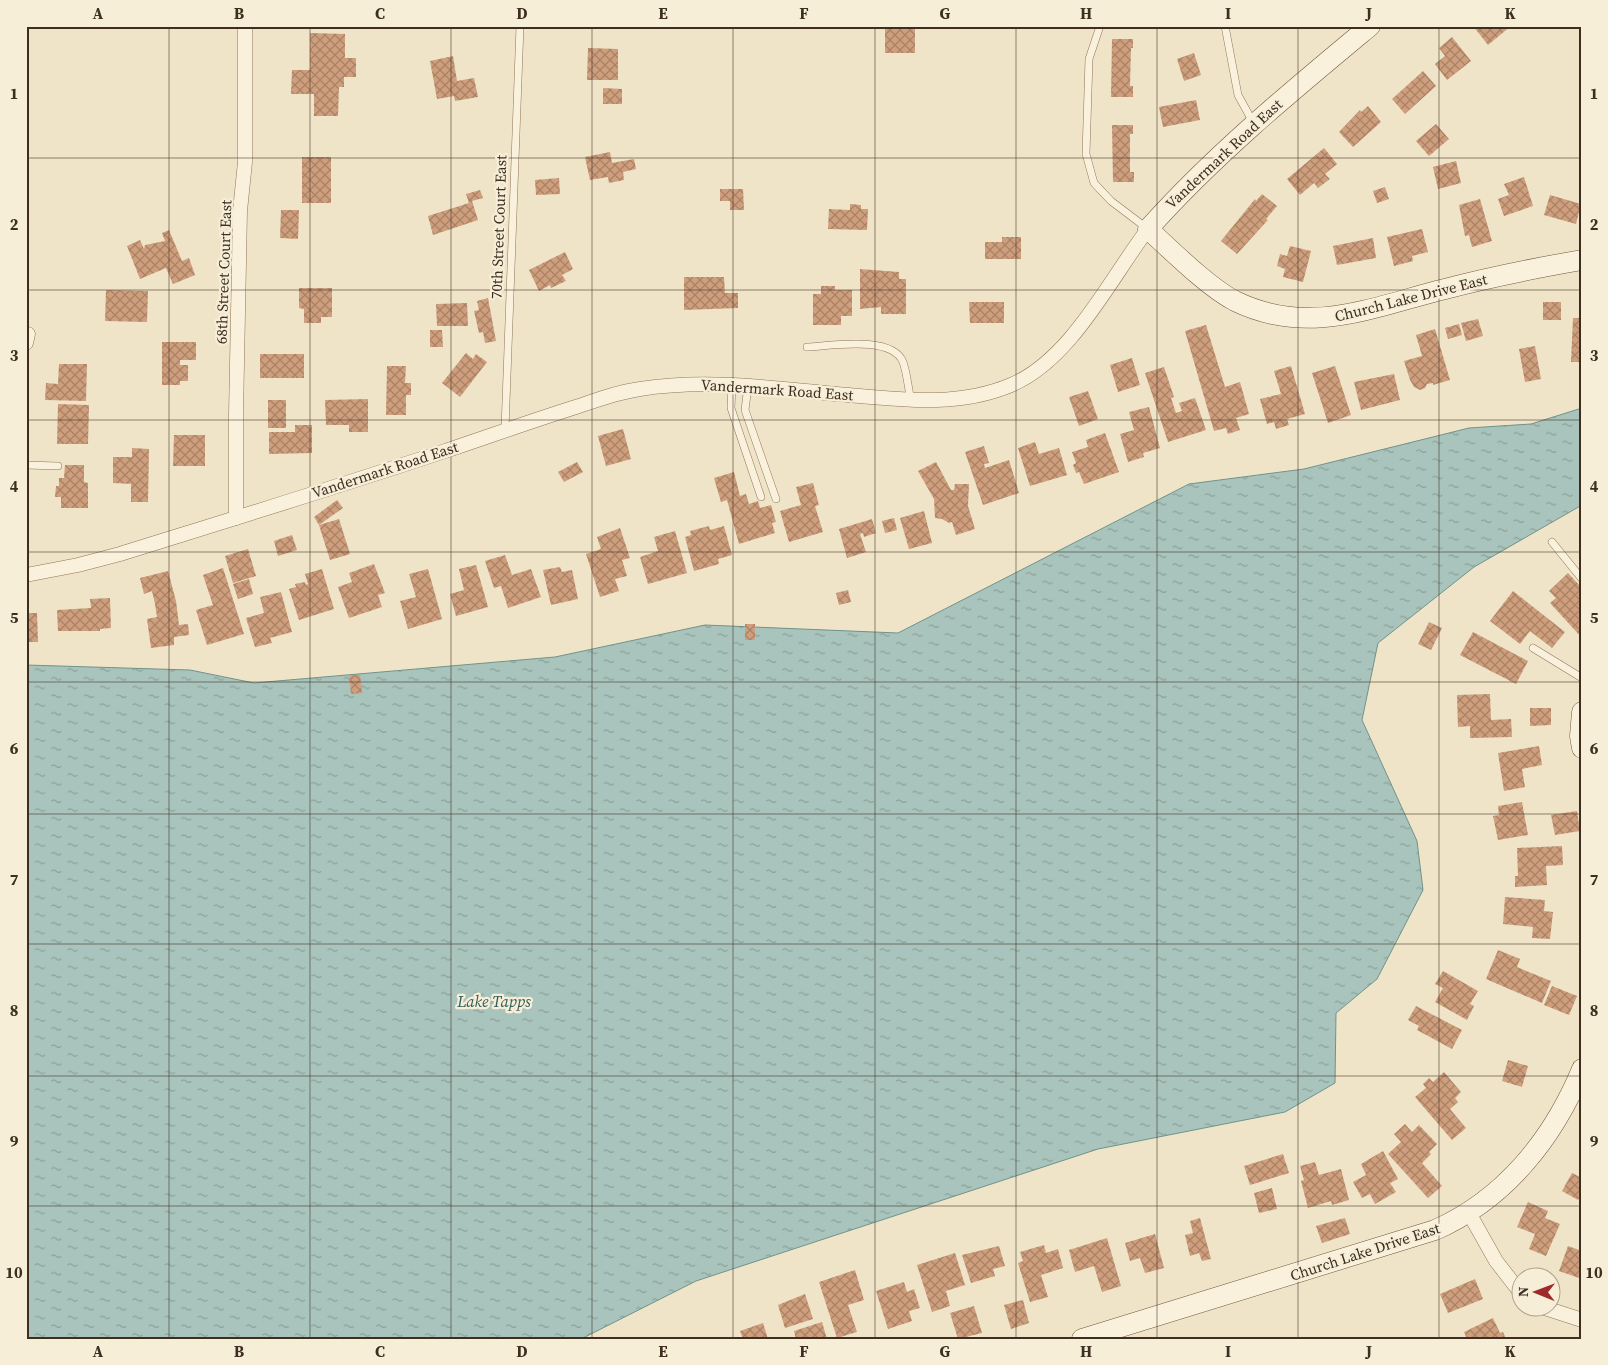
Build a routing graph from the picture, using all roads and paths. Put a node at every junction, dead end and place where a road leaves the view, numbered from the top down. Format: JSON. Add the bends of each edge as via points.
{"nodes":[{"id":1,"x":245,"y":26,"type":"edge"},
{"id":2,"x":520,"y":26,"type":"edge"},
{"id":3,"x":1100,"y":26,"type":"edge"},
{"id":4,"x":1225,"y":26,"type":"edge"},
{"id":5,"x":1370,"y":26,"type":"edge"},
{"id":6,"x":1254,"y":124,"type":"junction"},
{"id":7,"x":1148,"y":229,"type":"junction"},
{"id":8,"x":1582,"y":260,"type":"edge"},
{"id":9,"x":807,"y":347,"type":"dead end"},
{"id":10,"x":732,"y":384,"type":"junction"},
{"id":11,"x":748,"y":386,"type":"junction"},
{"id":12,"x":911,"y":400,"type":"junction"},
{"id":13,"x":505,"y":429,"type":"junction"},
{"id":14,"x":26,"y":465,"type":"edge"},
{"id":15,"x":58,"y":466,"type":"dead end"},
{"id":16,"x":761,"y":497,"type":"dead end"},
{"id":17,"x":776,"y":499,"type":"dead end"},
{"id":18,"x":236,"y":518,"type":"junction"},
{"id":19,"x":1552,"y":542,"type":"dead end"},
{"id":20,"x":26,"y":574,"type":"edge"},
{"id":21,"x":1582,"y":579,"type":"edge"},
{"id":22,"x":1533,"y":648,"type":"dead end"},
{"id":23,"x":1582,"y":678,"type":"edge"},
{"id":24,"x":1582,"y":712,"type":"edge"},
{"id":25,"x":1582,"y":748,"type":"edge"},
{"id":26,"x":1582,"y":1069,"type":"edge"},
{"id":27,"x":1469,"y":1213,"type":"junction"},
{"id":28,"x":1510,"y":1279,"type":"edge"},
{"id":29,"x":1560,"y":1313,"type":"edge"},
{"id":30,"x":1582,"y":1320,"type":"edge"},
{"id":31,"x":1082,"y":1339,"type":"edge"}],
"edges":[{"from":1,"to":18,"type":"street","name":"68th Street Court East"},
{"from":2,"to":13,"type":"lane","name":"70th Street Court East"},
{"from":3,"to":7,"type":"lane","via":[[1089,59],[1086,154],[1094,183],[1111,201]]},
{"from":4,"to":6,"type":"lane","via":[[1238,94]]},
{"from":5,"to":6,"type":"street","name":"Vandermark Road East"},
{"from":6,"to":7,"type":"street","name":"Vandermark Road East","via":[[1184,188]]},
{"from":7,"to":8,"type":"street","name":"Church Lake Drive East","via":[[1176,256],[1234,300],[1274,314],[1306,319],[1339,317],[1520,271]]},
{"from":7,"to":12,"type":"street","name":"Vandermark Road East","via":[[1076,332],[1042,368],[1012,385],[964,399]]},
{"from":9,"to":12,"type":"lane","via":[[873,344],[889,348],[902,361]]},
{"from":10,"to":11,"type":"street","name":"Vandermark Road East"},
{"from":10,"to":13,"type":"street","name":"Vandermark Road East","via":[[639,389]]},
{"from":10,"to":16,"type":"lane","via":[[731,408]]},
{"from":11,"to":12,"type":"street","name":"Vandermark Road East"},
{"from":11,"to":17,"type":"lane","via":[[745,410]]},
{"from":13,"to":18,"type":"street","name":"Vandermark Road East"},
{"from":14,"to":15,"type":"lane"},
{"from":18,"to":20,"type":"street","name":"Vandermark Road East","via":[[120,554]]},
{"from":19,"to":21,"type":"lane"},
{"from":22,"to":23,"type":"lane"},
{"from":24,"to":25,"type":"street"},
{"from":26,"to":27,"type":"street","name":"Church Lake Drive East","via":[[1561,1112],[1537,1149],[1505,1185]]},
{"from":27,"to":28,"type":"street"},
{"from":27,"to":31,"type":"street","name":"Church Lake Drive East","via":[[1435,1230]]},
{"from":29,"to":30,"type":"street"}]}
